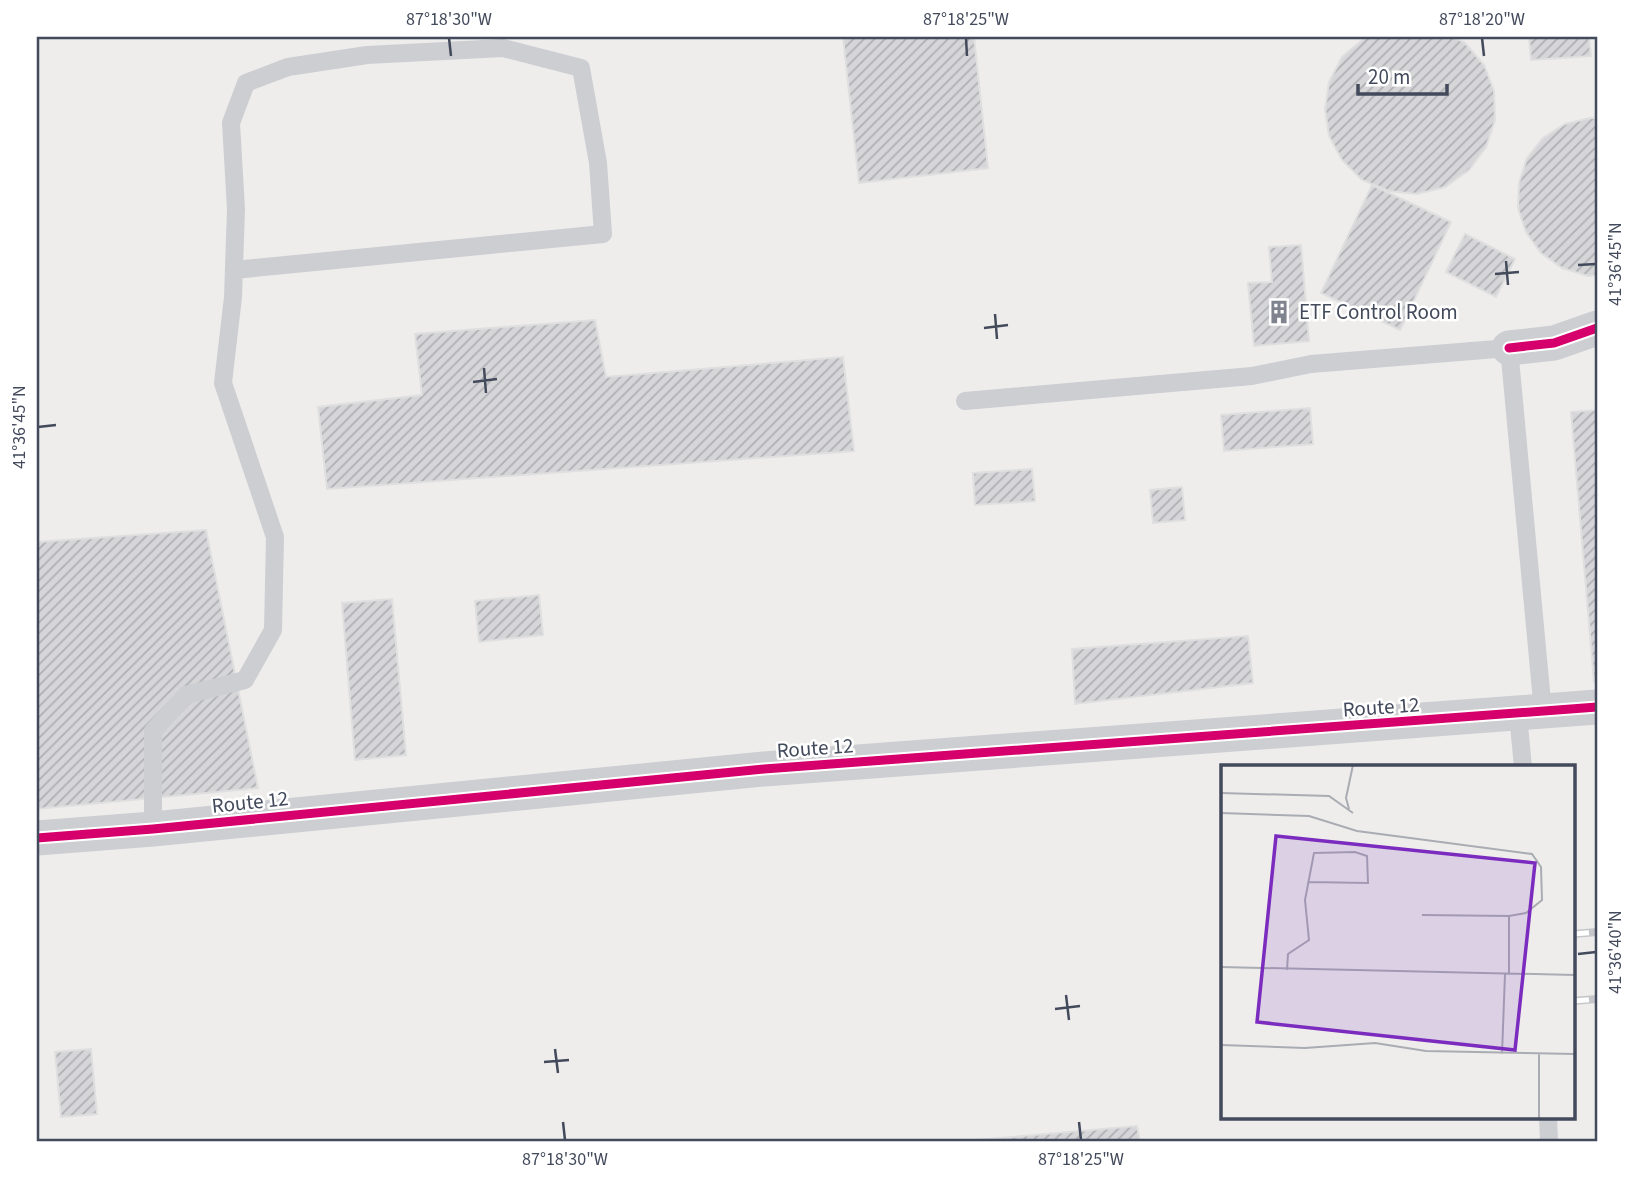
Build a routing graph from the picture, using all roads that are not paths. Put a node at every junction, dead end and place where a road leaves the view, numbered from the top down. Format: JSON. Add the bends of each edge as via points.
{"nodes":[{"id":1,"x":234,"y":271,"type":"junction"},
{"id":2,"x":1597,"y":328,"type":"edge"},
{"id":3,"x":1509,"y":348,"type":"junction"},
{"id":4,"x":965,"y":401,"type":"dead end"},
{"id":5,"x":1597,"y":707,"type":"edge"},
{"id":6,"x":1531,"y":714,"type":"junction"},
{"id":7,"x":1523,"y":765,"type":"edge"},
{"id":8,"x":153,"y":829,"type":"junction"},
{"id":9,"x":37,"y":838,"type":"edge"},
{"id":10,"x":1548,"y":1118,"type":"edge"},
{"id":11,"x":1549,"y":1141,"type":"edge"}],
"edges":[{"from":1,"to":1,"type":"lane","via":[[231,122],[246,83],[288,67],[367,55],[503,48],[581,68],[598,163],[603,234]]},
{"from":1,"to":8,"type":"lane","via":[[223,383],[275,537],[273,630],[245,680],[186,695],[153,731]]},
{"from":2,"to":3,"type":"street","via":[[1554,343]]},
{"from":3,"to":4,"type":"lane"},
{"from":3,"to":6,"type":"lane"},
{"from":5,"to":6,"type":"street","name":"Route 12"},
{"from":6,"to":7,"type":"lane"},
{"from":6,"to":8,"type":"street","name":"Route 12","via":[[764,769]]},
{"from":8,"to":9,"type":"street","name":"Route 12"},
{"from":10,"to":11,"type":"lane"}]}
